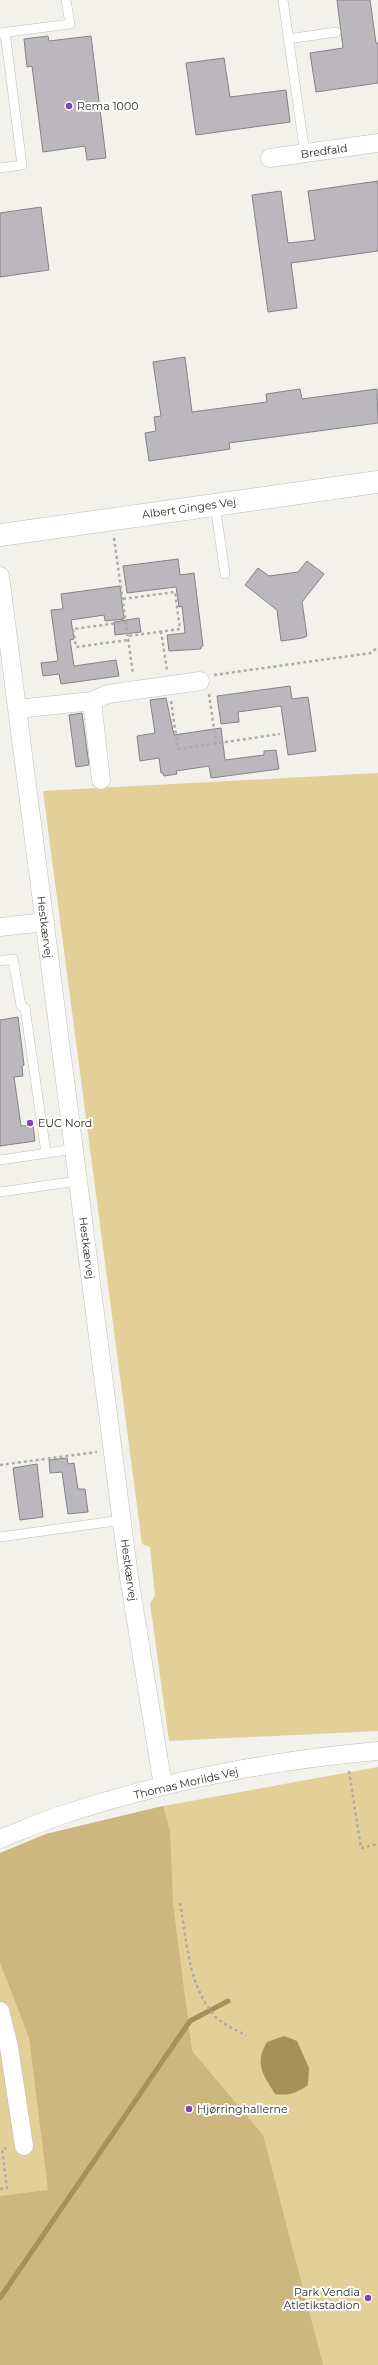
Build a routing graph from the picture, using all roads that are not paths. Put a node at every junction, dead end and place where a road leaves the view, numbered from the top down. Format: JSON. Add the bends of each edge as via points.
{"nodes":[{"id":1,"x":66,"y":0,"type":"edge"},
{"id":2,"x":283,"y":0,"type":"edge"},
{"id":3,"x":336,"y":32,"type":"dead end"},
{"id":4,"x":2,"y":33,"type":"edge"},
{"id":5,"x":288,"y":39,"type":"junction"},
{"id":6,"x":378,"y":144,"type":"edge"},
{"id":7,"x":305,"y":154,"type":"junction"},
{"id":8,"x":270,"y":158,"type":"dead end"},
{"id":9,"x":0,"y":168,"type":"edge"},
{"id":10,"x":378,"y":482,"type":"edge"},
{"id":11,"x":215,"y":505,"type":"junction"},
{"id":12,"x":0,"y":534,"type":"edge"},
{"id":13,"x":225,"y":574,"type":"dead end"},
{"id":14,"x":0,"y":576,"type":"edge"},
{"id":15,"x":200,"y":681,"type":"road end"},
{"id":16,"x":92,"y":700,"type":"junction"},
{"id":17,"x":17,"y":709,"type":"junction"},
{"id":18,"x":101,"y":780,"type":"dead end"},
{"id":19,"x":45,"y":922,"type":"junction"},
{"id":20,"x":0,"y":927,"type":"edge"},
{"id":21,"x":0,"y":961,"type":"edge"},
{"id":22,"x":74,"y":1149,"type":"junction"},
{"id":23,"x":46,"y":1153,"type":"junction"},
{"id":24,"x":0,"y":1160,"type":"edge"},
{"id":25,"x":78,"y":1181,"type":"junction"},
{"id":26,"x":0,"y":1192,"type":"edge"},
{"id":27,"x":122,"y":1520,"type":"junction"},
{"id":28,"x":0,"y":1537,"type":"edge"},
{"id":29,"x":378,"y":1751,"type":"edge"},
{"id":30,"x":163,"y":1786,"type":"junction"},
{"id":31,"x":0,"y":1839,"type":"edge"},
{"id":32,"x":0,"y":2011,"type":"edge"},
{"id":33,"x":24,"y":2146,"type":"road end"}],
"edges":[{"from":1,"to":4,"type":"lane","via":[[70,24]]},
{"from":2,"to":5,"type":"lane"},
{"from":3,"to":5,"type":"lane"},
{"from":4,"to":9,"type":"lane","via":[[22,165]]},
{"from":5,"to":7,"type":"lane"},
{"from":6,"to":7,"type":"street","name":"Bredfald"},
{"from":7,"to":8,"type":"street","name":"Bredfald"},
{"from":10,"to":11,"type":"street","name":"Albert Ginges Vej"},
{"from":11,"to":12,"type":"street","name":"Albert Ginges Vej"},
{"from":11,"to":13,"type":"lane"},
{"from":14,"to":17,"type":"street","name":"Hestkærvej"},
{"from":15,"to":16,"type":"street","via":[[108,694]]},
{"from":16,"to":17,"type":"street"},
{"from":16,"to":18,"type":"street"},
{"from":17,"to":19,"type":"street","name":"Hestkærvej"},
{"from":19,"to":20,"type":"street"},
{"from":19,"to":22,"type":"street","name":"Hestkærvej"},
{"from":21,"to":23,"type":"lane","via":[[14,959],[21,1006],[25,1008]]},
{"from":22,"to":23,"type":"lane"},
{"from":22,"to":25,"type":"street","name":"Hestkærvej"},
{"from":23,"to":24,"type":"lane"},
{"from":25,"to":26,"type":"lane"},
{"from":25,"to":27,"type":"street","name":"Hestkærvej"},
{"from":27,"to":28,"type":"lane"},
{"from":27,"to":30,"type":"street","name":"Hestkærvej"},
{"from":29,"to":30,"type":"street","name":"Thomas Morilds Vej","via":[[347,1753],[257,1767]]},
{"from":30,"to":31,"type":"street","name":"Thomas Morilds Vej","via":[[70,1812]]},
{"from":32,"to":33,"type":"street","via":[[9,2047]]}]}
